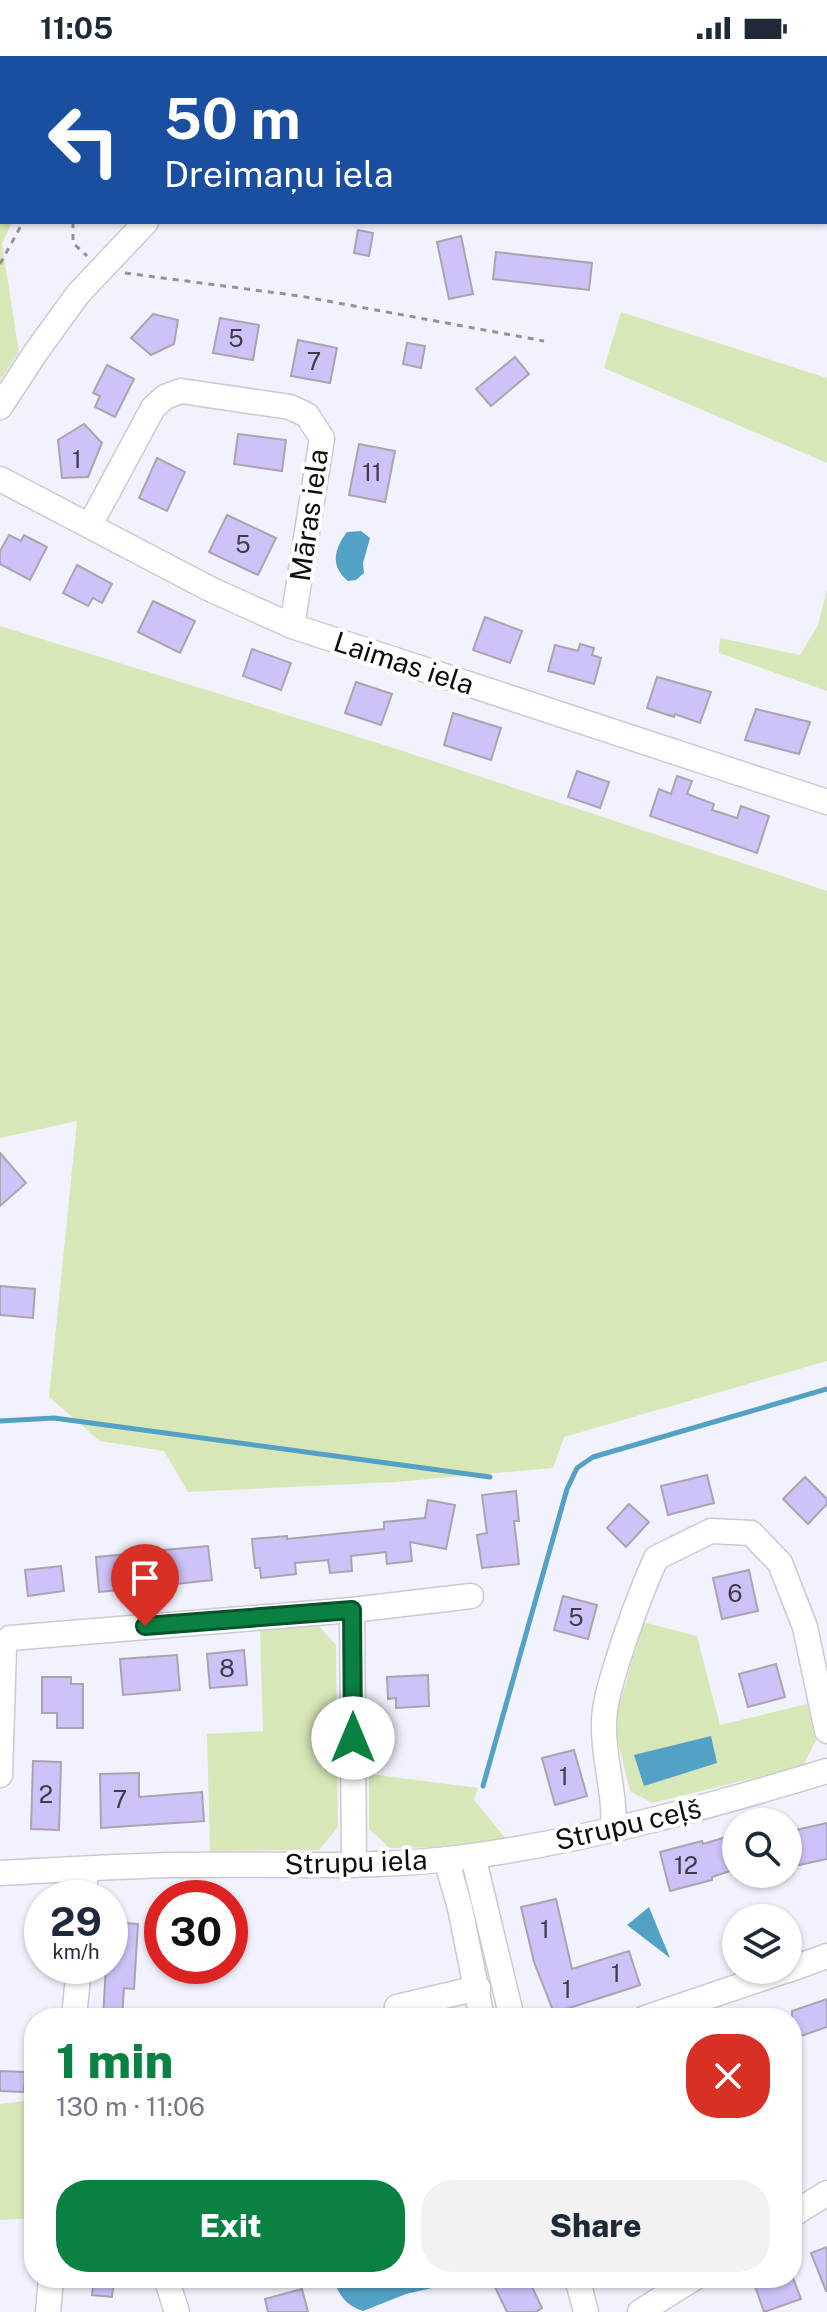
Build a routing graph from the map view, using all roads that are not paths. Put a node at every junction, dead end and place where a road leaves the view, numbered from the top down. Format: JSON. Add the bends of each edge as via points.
{"nodes":[{"id":1,"x":144,"y":224,"type":"edge"},
{"id":2,"x":0,"y":407,"type":"edge"},
{"id":3,"x":0,"y":479,"type":"edge"},
{"id":4,"x":90,"y":525,"type":"junction"},
{"id":5,"x":292,"y":626,"type":"junction"},
{"id":6,"x":827,"y":802,"type":"edge"},
{"id":7,"x":471,"y":1596,"type":"dead end"},
{"id":8,"x":352,"y":1610,"type":"junction"},
{"id":9,"x":827,"y":1731,"type":"edge"},
{"id":10,"x":827,"y":1771,"type":"edge"},
{"id":11,"x":0,"y":1775,"type":"edge"},
{"id":12,"x":613,"y":1829,"type":"junction"},
{"id":13,"x":473,"y":1856,"type":"junction"},
{"id":14,"x":446,"y":1859,"type":"junction"},
{"id":15,"x":354,"y":1865,"type":"junction"},
{"id":16,"x":86,"y":1869,"type":"junction"},
{"id":17,"x":0,"y":1873,"type":"edge"},
{"id":18,"x":85,"y":1880,"type":"edge"},
{"id":19,"x":827,"y":1956,"type":"edge"},
{"id":20,"x":802,"y":1965,"type":"edge"},
{"id":21,"x":77,"y":1984,"type":"edge"},
{"id":22,"x":746,"y":1984,"type":"edge"},
{"id":23,"x":478,"y":1988,"type":"junction"},
{"id":24,"x":397,"y":2007,"type":"dead end"},
{"id":25,"x":75,"y":2008,"type":"edge"},
{"id":26,"x":481,"y":2008,"type":"edge"},
{"id":27,"x":510,"y":2008,"type":"edge"},
{"id":28,"x":675,"y":2008,"type":"edge"},
{"id":29,"x":827,"y":2193,"type":"edge"},
{"id":30,"x":802,"y":2209,"type":"edge"},
{"id":31,"x":50,"y":2288,"type":"edge"},
{"id":32,"x":169,"y":2288,"type":"edge"},
{"id":33,"x":580,"y":2288,"type":"edge"},
{"id":34,"x":678,"y":2288,"type":"edge"},
{"id":35,"x":48,"y":2312,"type":"edge"},
{"id":36,"x":177,"y":2312,"type":"edge"},
{"id":37,"x":586,"y":2312,"type":"edge"},
{"id":38,"x":640,"y":2312,"type":"edge"}],
"edges":[{"from":1,"to":2,"type":"street","via":[[78,294]]},
{"from":3,"to":4,"type":"street","name":"Laimas iela"},
{"from":4,"to":5,"type":"street","name":"Laimas iela"},
{"from":4,"to":5,"type":"street","name":"Māras iela","via":[[153,408],[165,397],[181,391],[290,407],[307,415],[322,438]]},
{"from":5,"to":6,"type":"street","name":"Laimas iela"},
{"from":7,"to":8,"type":"street"},
{"from":8,"to":11,"type":"street","via":[[10,1638],[4,1647]]},
{"from":8,"to":15,"type":"street"},
{"from":9,"to":12,"type":"street","via":[[805,1627],[780,1563],[751,1533],[711,1531],[656,1558],[633,1610],[603,1723],[615,1806]]},
{"from":10,"to":12,"type":"street","name":"Strupu ceļš"},
{"from":12,"to":13,"type":"street","name":"Strupu ceļš"},
{"from":13,"to":14,"type":"street","name":"Strupu iela"},
{"from":13,"to":27,"type":"street"},
{"from":14,"to":15,"type":"street","name":"Strupu iela"},
{"from":14,"to":23,"type":"street"},
{"from":15,"to":16,"type":"street","name":"Strupu iela"},
{"from":16,"to":17,"type":"street","name":"Strupu iela"},
{"from":16,"to":18,"type":"street"},
{"from":19,"to":20,"type":"street"},
{"from":21,"to":25,"type":"street"},
{"from":22,"to":28,"type":"street"},
{"from":23,"to":24,"type":"street"},
{"from":23,"to":26,"type":"street"},
{"from":29,"to":30,"type":"street"},
{"from":31,"to":35,"type":"street"},
{"from":32,"to":36,"type":"street"},
{"from":33,"to":37,"type":"street"},
{"from":34,"to":38,"type":"street"}]}
